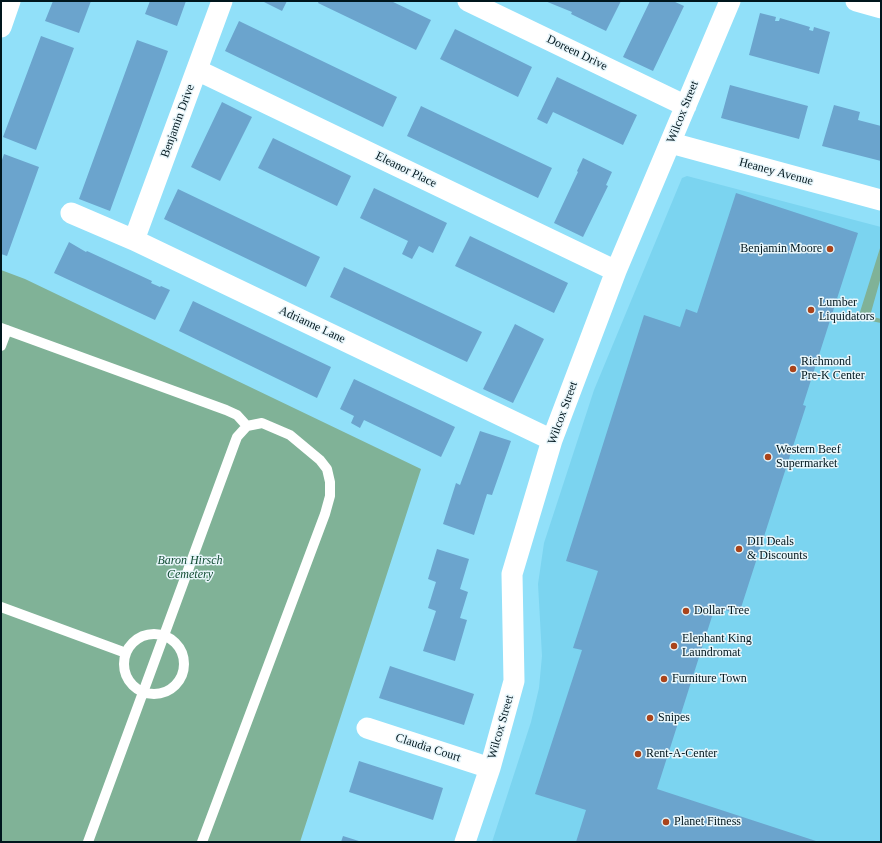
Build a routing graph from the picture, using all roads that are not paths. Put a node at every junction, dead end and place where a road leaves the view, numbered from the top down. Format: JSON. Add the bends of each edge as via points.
{"nodes":[{"id":1,"x":10,"y":1,"type":"edge"},
{"id":2,"x":222,"y":1,"type":"edge"},
{"id":3,"x":468,"y":1,"type":"edge"},
{"id":4,"x":730,"y":1,"type":"edge"},
{"id":5,"x":856,"y":1,"type":"edge"},
{"id":6,"x":881,"y":8,"type":"edge"},
{"id":7,"x":1,"y":27,"type":"edge"},
{"id":8,"x":197,"y":70,"type":"junction"},
{"id":9,"x":686,"y":106,"type":"junction"},
{"id":10,"x":671,"y":143,"type":"junction"},
{"id":11,"x":881,"y":200,"type":"edge"},
{"id":12,"x":71,"y":213,"type":"dead end"},
{"id":13,"x":134,"y":240,"type":"junction"},
{"id":14,"x":616,"y":271,"type":"junction"},
{"id":15,"x":4,"y":329,"type":"edge"},
{"id":16,"x":1,"y":346,"type":"edge"},
{"id":17,"x":247,"y":426,"type":"junction"},
{"id":18,"x":552,"y":440,"type":"junction"},
{"id":19,"x":1,"y":607,"type":"edge"},
{"id":20,"x":164,"y":636,"type":"junction"},
{"id":21,"x":126,"y":653,"type":"junction"},
{"id":22,"x":143,"y":693,"type":"junction"},
{"id":23,"x":367,"y":728,"type":"dead end"},
{"id":24,"x":490,"y":768,"type":"junction"},
{"id":25,"x":88,"y":842,"type":"edge"},
{"id":26,"x":202,"y":842,"type":"edge"},
{"id":27,"x":465,"y":842,"type":"edge"}],
"edges":[{"from":1,"to":7,"type":"street"},
{"from":2,"to":8,"type":"street","name":"Benjamin Drive"},
{"from":3,"to":9,"type":"street","name":"Doreen Drive"},
{"from":4,"to":9,"type":"street","name":"Wilcox Street"},
{"from":5,"to":6,"type":"street"},
{"from":8,"to":13,"type":"street","name":"Benjamin Drive"},
{"from":8,"to":14,"type":"street","name":"Eleanor Place"},
{"from":9,"to":10,"type":"street","name":"Wilcox Street"},
{"from":10,"to":11,"type":"street","name":"Heaney Avenue"},
{"from":10,"to":14,"type":"street","name":"Wilcox Street"},
{"from":12,"to":13,"type":"street","name":"Adrianne Lane"},
{"from":13,"to":18,"type":"street","name":"Adrianne Lane"},
{"from":14,"to":18,"type":"street","name":"Wilcox Street"},
{"from":15,"to":16,"type":"lane"},
{"from":15,"to":17,"type":"lane","via":[[226,410]]},
{"from":17,"to":20,"type":"lane","via":[[237,437]]},
{"from":17,"to":26,"type":"lane","via":[[255,423],[269,424],[306,446],[327,469],[330,496],[326,514]]},
{"from":18,"to":24,"type":"street","name":"Wilcox Street","via":[[512,574],[514,681]]},
{"from":19,"to":21,"type":"lane"},
{"from":20,"to":21,"type":"lane","via":[[149,634],[141,637],[135,640]]},
{"from":20,"to":22,"type":"lane"},
{"from":20,"to":22,"type":"lane","via":[[178,646],[184,662],[184,671],[168,691],[160,694]]},
{"from":21,"to":22,"type":"lane","via":[[126,677]]},
{"from":22,"to":25,"type":"lane"},
{"from":23,"to":24,"type":"street","name":"Claudia Court"},
{"from":24,"to":27,"type":"street","name":"Wilcox Street"}]}
